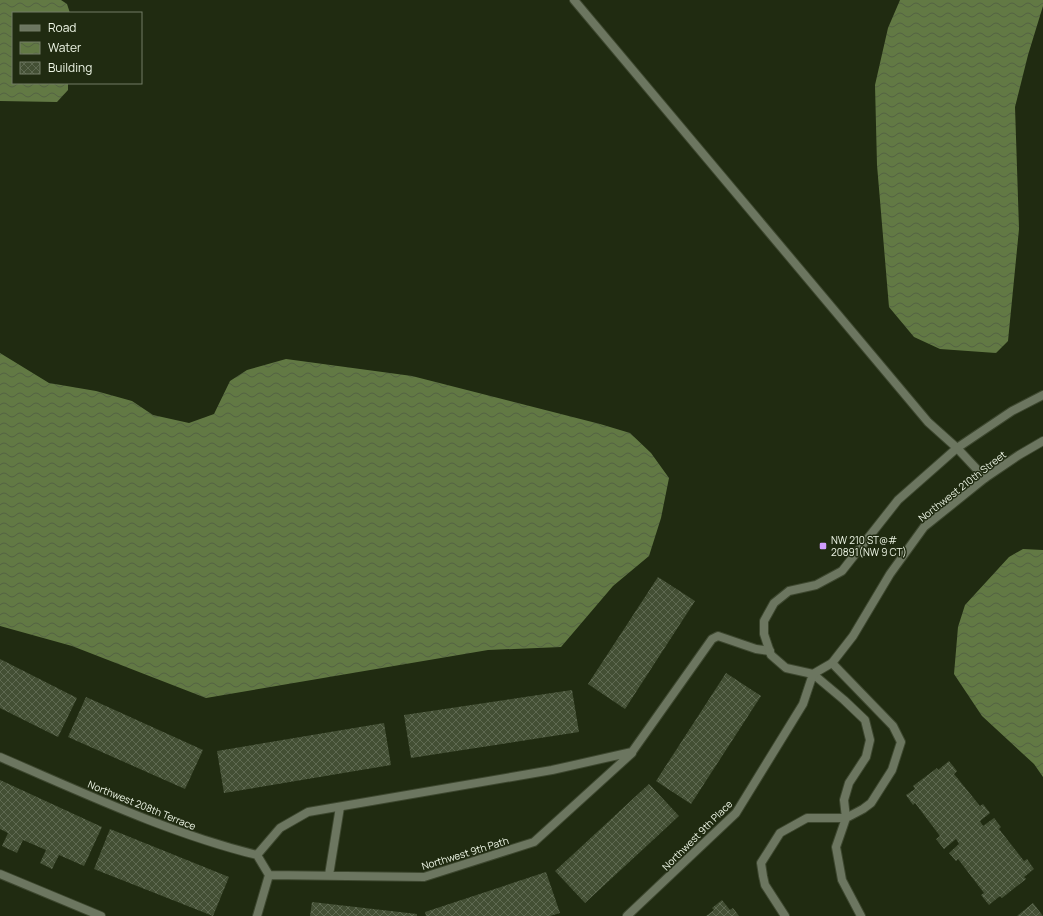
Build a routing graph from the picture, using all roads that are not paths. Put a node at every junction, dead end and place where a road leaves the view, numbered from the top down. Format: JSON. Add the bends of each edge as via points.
{"nodes":[{"id":1,"x":574,"y":0,"type":"edge"},
{"id":2,"x":1043,"y":395,"type":"edge"},
{"id":3,"x":1043,"y":441,"type":"edge"},
{"id":4,"x":957,"y":448,"type":"junction"},
{"id":5,"x":985,"y":478,"type":"junction"},
{"id":6,"x":770,"y":652,"type":"junction"},
{"id":7,"x":832,"y":663,"type":"junction"},
{"id":8,"x":813,"y":674,"type":"junction"},
{"id":9,"x":632,"y":752,"type":"junction"},
{"id":10,"x":0,"y":756,"type":"edge"},
{"id":11,"x":340,"y":807,"type":"junction"},
{"id":12,"x":846,"y":818,"type":"junction"},
{"id":13,"x":257,"y":855,"type":"junction"},
{"id":14,"x":0,"y":874,"type":"edge"},
{"id":15,"x":269,"y":875,"type":"junction"},
{"id":16,"x":329,"y":875,"type":"junction"},
{"id":17,"x":101,"y":916,"type":"edge"},
{"id":18,"x":257,"y":916,"type":"edge"},
{"id":19,"x":627,"y":916,"type":"edge"},
{"id":20,"x":785,"y":916,"type":"edge"},
{"id":21,"x":861,"y":916,"type":"edge"}],
"edges":[{"from":1,"to":4,"type":"street","via":[[928,422]]},
{"from":2,"to":4,"type":"street","via":[[1012,411]]},
{"from":3,"to":5,"type":"street","name":"Northwest 210th Street"},
{"from":4,"to":5,"type":"street"},
{"from":4,"to":6,"type":"street","via":[[898,500],[842,571],[816,585],[789,591],[774,603],[764,621],[764,634]]},
{"from":5,"to":7,"type":"street","name":"Northwest 210th Street","via":[[924,527],[890,574],[853,636]]},
{"from":6,"to":8,"type":"street","via":[[786,668]]},
{"from":6,"to":9,"type":"street","name":"Northwest 9th Path","via":[[756,650],[718,636],[712,639]]},
{"from":7,"to":8,"type":"street","name":"Northwest 210th Street"},
{"from":7,"to":12,"type":"street","via":[[893,726],[901,742],[892,770],[871,803]]},
{"from":8,"to":12,"type":"street","via":[[865,720],[870,740],[866,757],[847,789],[844,800]]},
{"from":8,"to":19,"type":"street","name":"Northwest 9th Place","via":[[803,704],[736,813]]},
{"from":9,"to":11,"type":"street","via":[[552,770]]},
{"from":9,"to":16,"type":"street","name":"Northwest 9th Path","via":[[534,842],[424,878]]},
{"from":10,"to":13,"type":"street","name":"Northwest 208th Terrace","via":[[130,813],[220,846]]},
{"from":11,"to":13,"type":"street","via":[[308,812],[280,828]]},
{"from":11,"to":16,"type":"street"},
{"from":12,"to":20,"type":"street","via":[[807,818],[780,833],[761,863],[766,886]]},
{"from":12,"to":21,"type":"street","via":[[836,847],[842,880]]},
{"from":13,"to":15,"type":"street"},
{"from":14,"to":17,"type":"street"},
{"from":15,"to":16,"type":"street","name":"Northwest 9th Path"},
{"from":15,"to":18,"type":"street"}]}
